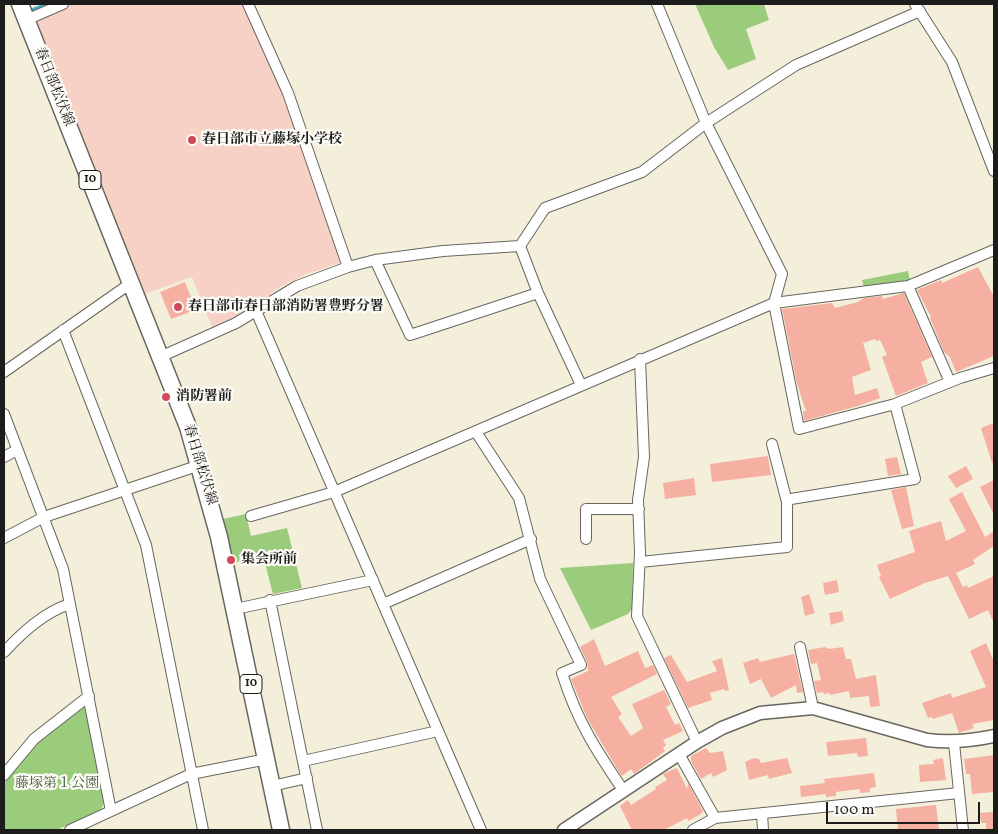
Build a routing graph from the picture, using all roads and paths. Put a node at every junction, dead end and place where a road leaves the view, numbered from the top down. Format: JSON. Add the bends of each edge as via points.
{"nodes":[{"id":1,"x":20,"y":4,"type":"edge"},
{"id":2,"x":63,"y":4,"type":"edge"},
{"id":3,"x":248,"y":4,"type":"edge"},
{"id":4,"x":657,"y":4,"type":"edge"},
{"id":5,"x":917,"y":7,"type":"edge"},
{"id":6,"x":26,"y":20,"type":"junction"},
{"id":7,"x":706,"y":123,"type":"junction"},
{"id":8,"x":994,"y":171,"type":"edge"},
{"id":9,"x":520,"y":246,"type":"junction"},
{"id":10,"x":994,"y":250,"type":"edge"},
{"id":11,"x":375,"y":260,"type":"junction"},
{"id":12,"x":348,"y":267,"type":"junction"},
{"id":13,"x":131,"y":283,"type":"junction"},
{"id":14,"x":908,"y":286,"type":"junction"},
{"id":15,"x":538,"y":293,"type":"junction"},
{"id":16,"x":774,"y":303,"type":"junction"},
{"id":17,"x":256,"y":311,"type":"junction"},
{"id":18,"x":64,"y":330,"type":"junction"},
{"id":19,"x":160,"y":357,"type":"junction"},
{"id":20,"x":640,"y":360,"type":"junction"},
{"id":21,"x":994,"y":368,"type":"edge"},
{"id":22,"x":4,"y":372,"type":"edge"},
{"id":23,"x":950,"y":382,"type":"junction"},
{"id":24,"x":581,"y":385,"type":"junction"},
{"id":25,"x":895,"y":404,"type":"junction"},
{"id":26,"x":4,"y":414,"type":"edge"},
{"id":27,"x":476,"y":432,"type":"junction"},
{"id":28,"x":772,"y":444,"type":"dead end"},
{"id":29,"x":17,"y":450,"type":"junction"},
{"id":30,"x":4,"y":457,"type":"edge"},
{"id":31,"x":200,"y":465,"type":"junction"},
{"id":32,"x":124,"y":490,"type":"junction"},
{"id":33,"x":334,"y":492,"type":"junction"},
{"id":34,"x":787,"y":502,"type":"junction"},
{"id":35,"x":638,"y":509,"type":"junction"},
{"id":36,"x":251,"y":516,"type":"dead end"},
{"id":37,"x":44,"y":517,"type":"junction"},
{"id":38,"x":4,"y":538,"type":"edge"},
{"id":39,"x":531,"y":539,"type":"junction"},
{"id":40,"x":586,"y":539,"type":"dead end"},
{"id":41,"x":640,"y":562,"type":"junction"},
{"id":42,"x":373,"y":580,"type":"junction"},
{"id":43,"x":270,"y":600,"type":"junction"},
{"id":44,"x":70,"y":604,"type":"junction"},
{"id":45,"x":383,"y":604,"type":"junction"},
{"id":46,"x":235,"y":609,"type":"junction"},
{"id":47,"x":800,"y":647,"type":"dead end"},
{"id":48,"x":4,"y":652,"type":"edge"},
{"id":49,"x":89,"y":696,"type":"junction"},
{"id":50,"x":813,"y":708,"type":"junction"},
{"id":51,"x":438,"y":731,"type":"junction"},
{"id":52,"x":994,"y":736,"type":"edge"},
{"id":53,"x":697,"y":742,"type":"junction"},
{"id":54,"x":954,"y":742,"type":"junction"},
{"id":55,"x":679,"y":754,"type":"junction"},
{"id":56,"x":267,"y":759,"type":"junction"},
{"id":57,"x":303,"y":761,"type":"junction"},
{"id":58,"x":191,"y":774,"type":"junction"},
{"id":59,"x":4,"y":775,"type":"edge"},
{"id":60,"x":307,"y":778,"type":"junction"},
{"id":61,"x":272,"y":786,"type":"junction"},
{"id":62,"x":623,"y":790,"type":"junction"},
{"id":63,"x":959,"y":793,"type":"junction"},
{"id":64,"x":111,"y":811,"type":"junction"},
{"id":65,"x":762,"y":813,"type":"junction"},
{"id":66,"x":715,"y":818,"type":"junction"},
{"id":67,"x":70,"y":830,"type":"edge"},
{"id":68,"x":203,"y":830,"type":"edge"},
{"id":69,"x":281,"y":830,"type":"edge"},
{"id":70,"x":317,"y":830,"type":"edge"},
{"id":71,"x":482,"y":830,"type":"edge"},
{"id":72,"x":564,"y":830,"type":"edge"},
{"id":73,"x":693,"y":830,"type":"edge"},
{"id":74,"x":763,"y":830,"type":"edge"},
{"id":75,"x":963,"y":830,"type":"edge"}],
"edges":[{"from":1,"to":6,"type":"main road","name":"春日部松伏線","number":"10"},
{"from":2,"to":6,"type":"street"},
{"from":3,"to":12,"type":"street","via":[[288,93]]},
{"from":4,"to":7,"type":"street"},
{"from":5,"to":7,"type":"street","via":[[796,65]]},
{"from":5,"to":8,"type":"street","via":[[952,62]]},
{"from":6,"to":13,"type":"main road","name":"春日部松伏線","number":"10"},
{"from":7,"to":9,"type":"street","via":[[642,172],[545,208]]},
{"from":7,"to":16,"type":"street","via":[[782,274]]},
{"from":9,"to":11,"type":"street"},
{"from":9,"to":15,"type":"street"},
{"from":10,"to":14,"type":"street"},
{"from":11,"to":12,"type":"street"},
{"from":11,"to":15,"type":"street","via":[[410,336]]},
{"from":12,"to":17,"type":"street","via":[[297,286]]},
{"from":13,"to":18,"type":"street"},
{"from":13,"to":19,"type":"main road","name":"春日部松伏線","number":"10"},
{"from":14,"to":16,"type":"street"},
{"from":14,"to":23,"type":"street"},
{"from":15,"to":24,"type":"street"},
{"from":16,"to":20,"type":"street"},
{"from":16,"to":25,"type":"street","via":[[799,429]]},
{"from":17,"to":19,"type":"street"},
{"from":17,"to":33,"type":"street"},
{"from":18,"to":22,"type":"street"},
{"from":18,"to":32,"type":"street"},
{"from":19,"to":31,"type":"main road","name":"春日部松伏線","number":"10"},
{"from":20,"to":24,"type":"street"},
{"from":20,"to":35,"type":"street","via":[[644,457]]},
{"from":21,"to":23,"type":"street"},
{"from":23,"to":25,"type":"street"},
{"from":24,"to":27,"type":"street"},
{"from":25,"to":34,"type":"street","via":[[915,478]]},
{"from":26,"to":29,"type":"street"},
{"from":27,"to":33,"type":"street"},
{"from":27,"to":39,"type":"street","via":[[519,498]]},
{"from":28,"to":34,"type":"street"},
{"from":29,"to":30,"type":"street"},
{"from":29,"to":37,"type":"street"},
{"from":31,"to":32,"type":"street"},
{"from":31,"to":46,"type":"main road","name":"春日部松伏線","number":"10"},
{"from":32,"to":37,"type":"street"},
{"from":32,"to":58,"type":"street","via":[[146,545]]},
{"from":33,"to":36,"type":"street"},
{"from":33,"to":42,"type":"street"},
{"from":34,"to":41,"type":"street","via":[[787,548]]},
{"from":35,"to":40,"type":"street","via":[[586,509]]},
{"from":35,"to":41,"type":"street"},
{"from":37,"to":38,"type":"street"},
{"from":37,"to":44,"type":"street","via":[[63,568]]},
{"from":39,"to":45,"type":"street"},
{"from":39,"to":62,"type":"street","via":[[540,579],[581,665],[562,674],[570,699],[591,744]]},
{"from":41,"to":53,"type":"street","via":[[637,616]]},
{"from":42,"to":43,"type":"street"},
{"from":42,"to":45,"type":"street"},
{"from":43,"to":46,"type":"street"},
{"from":43,"to":57,"type":"street"},
{"from":44,"to":48,"type":"street","via":[[58,608],[20,634]]},
{"from":44,"to":49,"type":"street"},
{"from":45,"to":51,"type":"street"},
{"from":46,"to":56,"type":"main road","name":"春日部松伏線","number":"10"},
{"from":47,"to":50,"type":"street"},
{"from":49,"to":59,"type":"street","via":[[34,739]]},
{"from":49,"to":64,"type":"street"},
{"from":50,"to":53,"type":"street","via":[[760,712]]},
{"from":50,"to":54,"type":"street","via":[[927,740]]},
{"from":51,"to":57,"type":"street"},
{"from":51,"to":71,"type":"street"},
{"from":52,"to":54,"type":"street"},
{"from":53,"to":55,"type":"street"},
{"from":54,"to":63,"type":"street"},
{"from":55,"to":62,"type":"street"},
{"from":55,"to":66,"type":"street"},
{"from":56,"to":58,"type":"street"},
{"from":56,"to":61,"type":"main road","name":"春日部松伏線","number":"10"},
{"from":57,"to":60,"type":"street"},
{"from":58,"to":64,"type":"street"},
{"from":58,"to":68,"type":"street"},
{"from":60,"to":61,"type":"street"},
{"from":60,"to":70,"type":"street"},
{"from":61,"to":69,"type":"main road","name":"春日部松伏線","number":"10"},
{"from":62,"to":72,"type":"street"},
{"from":63,"to":65,"type":"street"},
{"from":63,"to":75,"type":"street"},
{"from":64,"to":67,"type":"street"},
{"from":65,"to":66,"type":"street"},
{"from":65,"to":74,"type":"street"},
{"from":66,"to":73,"type":"street"}]}
